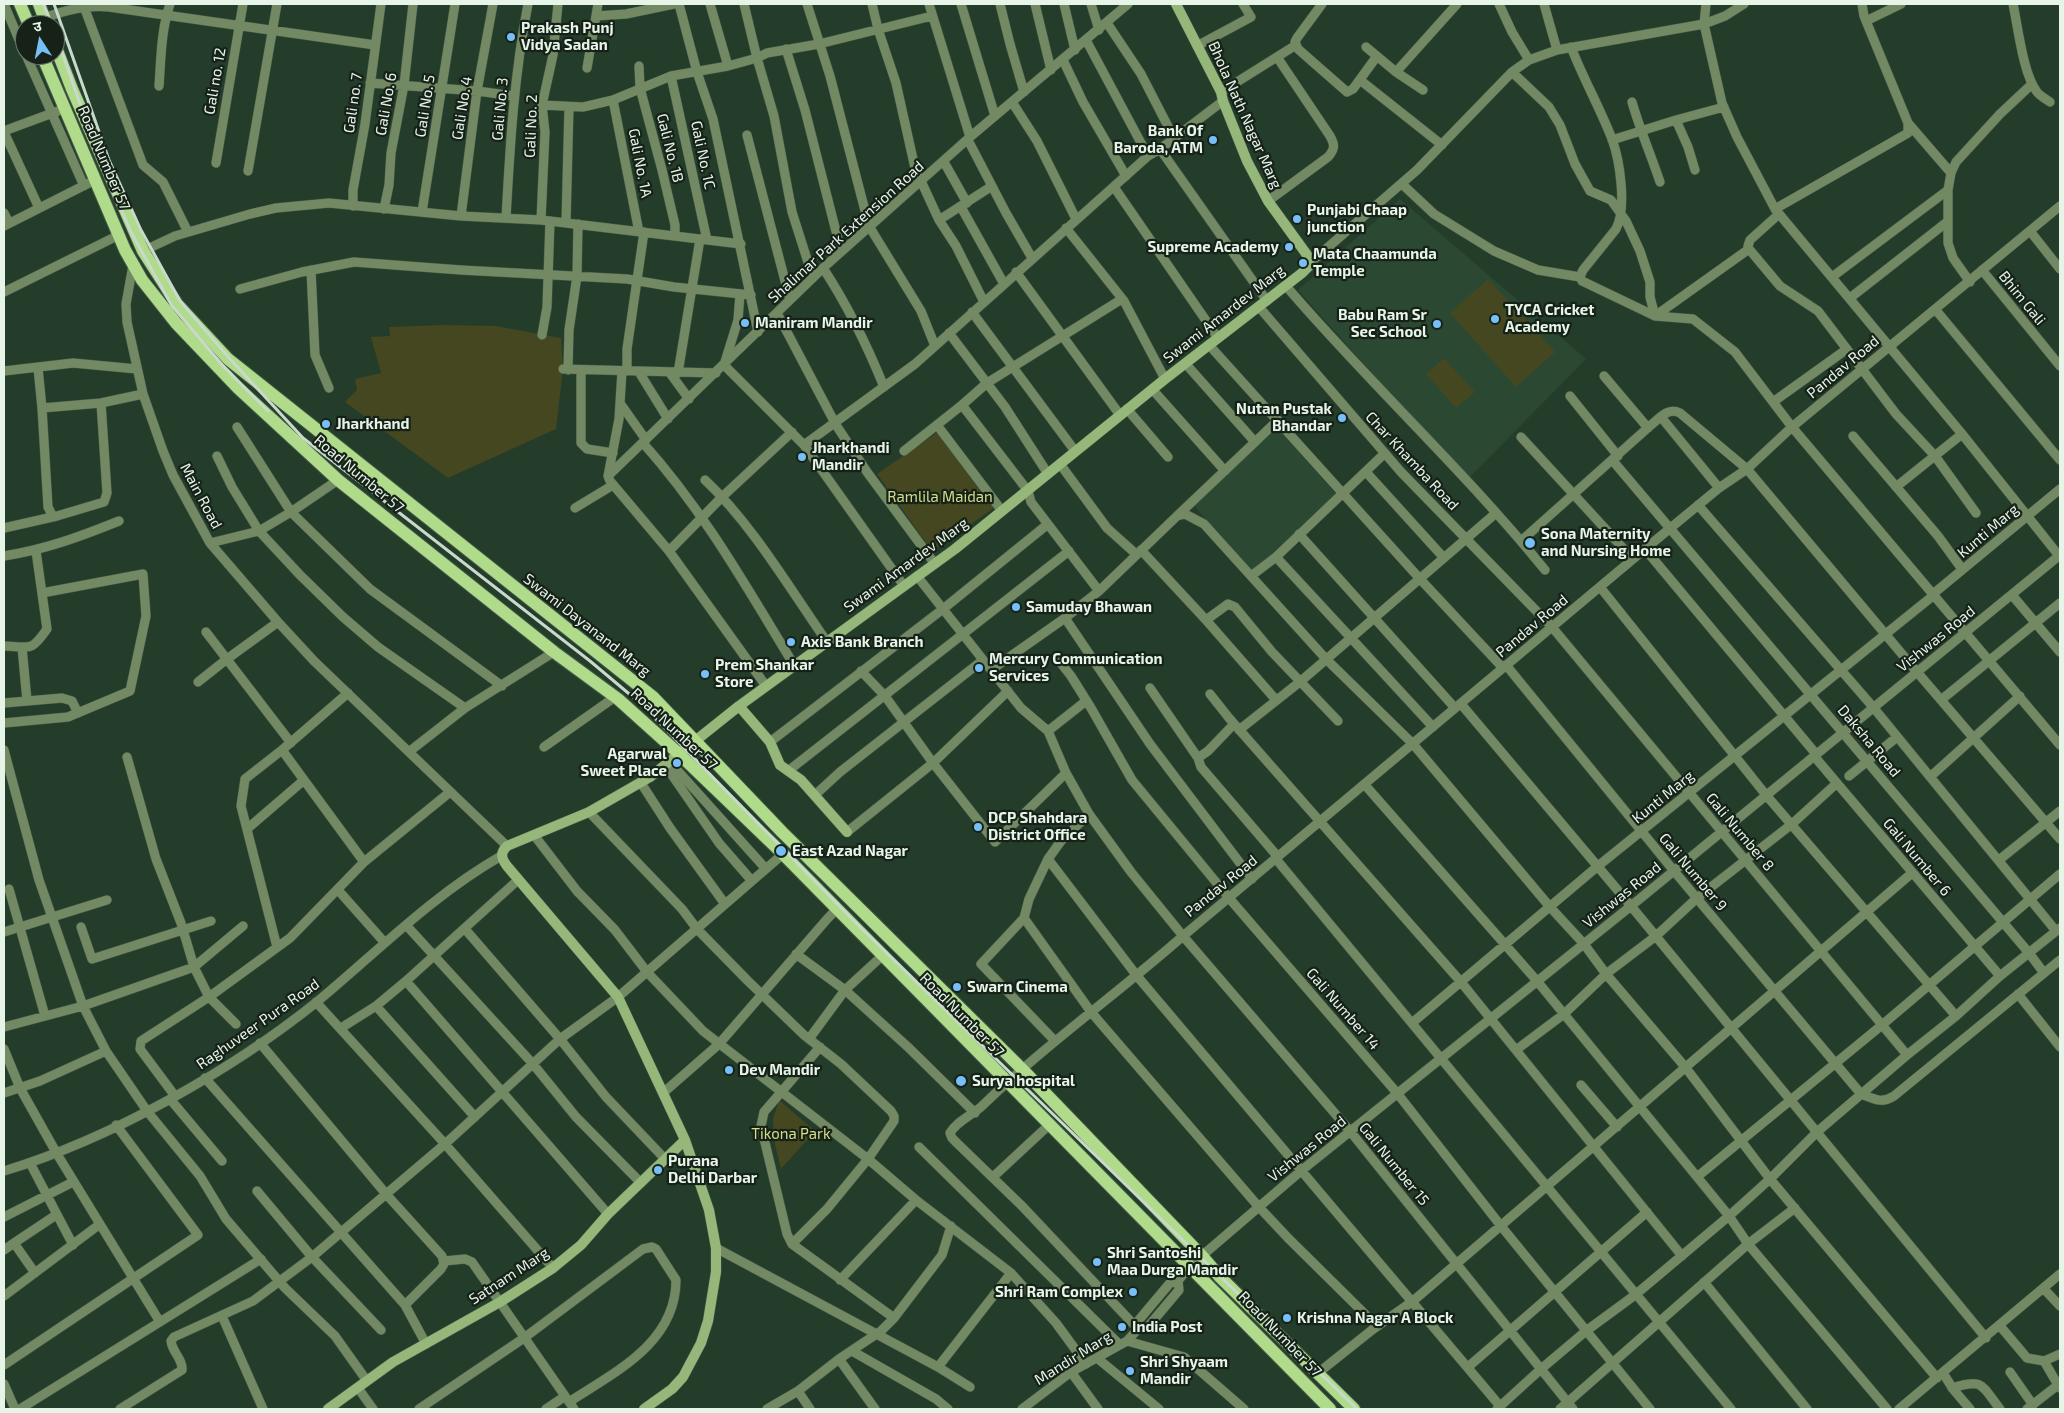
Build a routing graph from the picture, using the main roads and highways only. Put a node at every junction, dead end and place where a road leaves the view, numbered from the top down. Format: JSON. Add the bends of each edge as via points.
{"nodes":[{"id":1,"x":45,"y":65,"type":"edge"},
{"id":2,"x":63,"y":65,"type":"edge"},
{"id":3,"x":129,"y":218,"type":"joint"},
{"id":4,"x":1026,"y":1065,"type":"joint"},
{"id":5,"x":1330,"y":1409,"type":"edge"},
{"id":6,"x":1354,"y":1409,"type":"edge"}],
"edges":[{"from":1,"to":5,"type":"main road","name":"Road Number 57","via":[[59,111],[90,183],[133,265],[176,323],[238,388],[338,480],[615,697],[671,760],[783,854]]},
{"from":2,"to":3,"type":"main road","name":"Road Number 57"},
{"from":3,"to":4,"type":"main road","name":"Swami Dayanand Marg","via":[[143,250],[177,304],[228,359],[653,697],[796,846]]},
{"from":4,"to":6,"type":"main road","name":"Road Number 57","via":[[1227,1284]]}]}
